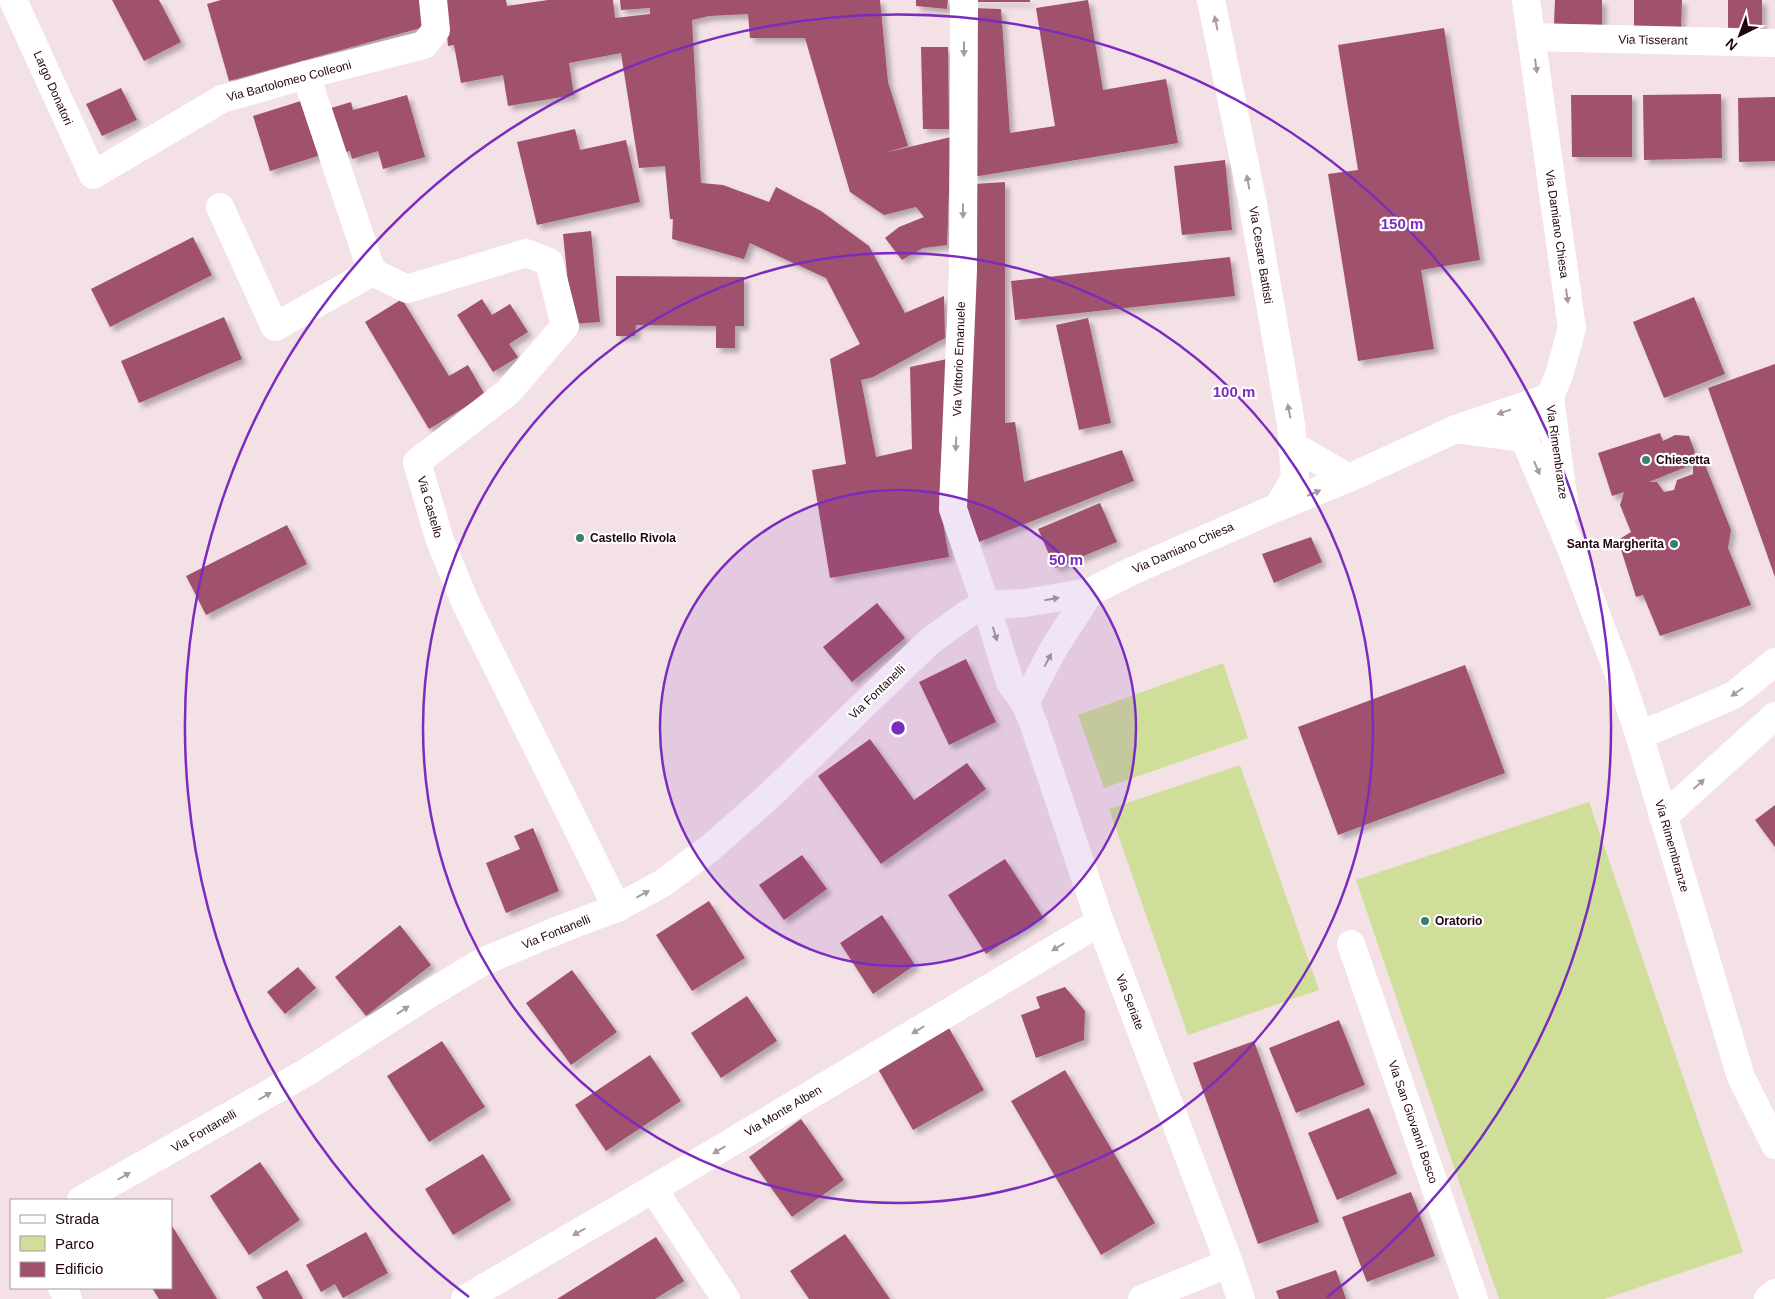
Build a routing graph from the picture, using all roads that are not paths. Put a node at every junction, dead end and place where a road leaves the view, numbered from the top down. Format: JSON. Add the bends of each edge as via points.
{"nodes":[{"id":1,"x":13,"y":0,"type":"edge"},
{"id":2,"x":434,"y":0,"type":"edge"},
{"id":3,"x":964,"y":0,"type":"edge"},
{"id":4,"x":1211,"y":0,"type":"edge"},
{"id":5,"x":1526,"y":0,"type":"edge"},
{"id":6,"x":1532,"y":37,"type":"junction"},
{"id":7,"x":1775,"y":43,"type":"edge"},
{"id":8,"x":306,"y":75,"type":"junction"},
{"id":9,"x":93,"y":175,"type":"joint"},
{"id":10,"x":220,"y":207,"type":"dead end"},
{"id":11,"x":372,"y":272,"type":"junction"},
{"id":12,"x":1550,"y":397,"type":"junction"},
{"id":13,"x":1456,"y":429,"type":"junction"},
{"id":14,"x":1524,"y":438,"type":"junction"},
{"id":15,"x":1292,"y":445,"type":"junction"},
{"id":16,"x":1349,"y":478,"type":"junction"},
{"id":17,"x":1278,"y":507,"type":"junction"},
{"id":18,"x":1570,"y":546,"type":"junction"},
{"id":19,"x":1090,"y":592,"type":"junction"},
{"id":20,"x":986,"y":605,"type":"junction"},
{"id":21,"x":1775,"y":662,"type":"edge"},
{"id":22,"x":1025,"y":703,"type":"junction"},
{"id":23,"x":1775,"y":716,"type":"edge"},
{"id":24,"x":1639,"y":734,"type":"junction"},
{"id":25,"x":1663,"y":817,"type":"junction"},
{"id":26,"x":617,"y":908,"type":"junction"},
{"id":27,"x":1100,"y":922,"type":"junction"},
{"id":28,"x":1351,"y":944,"type":"dead end"},
{"id":29,"x":1775,"y":1145,"type":"edge"},
{"id":30,"x":653,"y":1189,"type":"junction"},
{"id":31,"x":83,"y":1199,"type":"edge"},
{"id":32,"x":1229,"y":1263,"type":"junction"},
{"id":33,"x":1775,"y":1293,"type":"edge"},
{"id":34,"x":724,"y":1295,"type":"edge"},
{"id":35,"x":465,"y":1299,"type":"edge"},
{"id":36,"x":1142,"y":1299,"type":"edge"},
{"id":37,"x":1241,"y":1299,"type":"edge"},
{"id":38,"x":1474,"y":1299,"type":"edge"},
{"id":39,"x":1768,"y":1299,"type":"edge"}],
"edges":[{"from":1,"to":9,"type":"street","name":"Largo Donatori"},
{"from":2,"to":8,"type":"street","name":"Via Bartolomeo Colleoni","via":[[436,30],[424,45]]},
{"from":3,"to":20,"type":"street","name":"Via Vittorio Emanuele","one_way":true,"via":[[963,270],[953,510]]},
{"from":15,"to":4,"type":"street","name":"Via Cesare Battisti","one_way":true,"via":[[1252,199]]},
{"from":5,"to":6,"type":"street","name":"Via Damiano Chiesa"},
{"from":6,"to":7,"type":"street","name":"Via Tisserant"},
{"from":6,"to":12,"type":"street","name":"Via Damiano Chiesa","one_way":true,"via":[[1572,328]]},
{"from":8,"to":9,"type":"street","name":"Via Bartolomeo Colleoni","via":[[222,99]]},
{"from":8,"to":11,"type":"street"},
{"from":10,"to":11,"type":"street","via":[[275,327]]},
{"from":11,"to":26,"type":"street","name":"Via Castello","via":[[407,289],[526,253],[549,262],[565,326],[508,392],[417,462],[440,541],[466,604]]},
{"from":12,"to":13,"type":"street","name":"Via Rimembranze","one_way":true},
{"from":12,"to":14,"type":"street","name":"Via Damiano Chiesa"},
{"from":12,"to":18,"type":"street","name":"Via Rimembranze"},
{"from":13,"to":14,"type":"street"},
{"from":13,"to":16,"type":"street","name":"Via Rimembranze"},
{"from":14,"to":18,"type":"street","name":"Via Rimembranze","one_way":true},
{"from":15,"to":16,"type":"street"},
{"from":15,"to":17,"type":"street","name":"Via Cesare Battisti","via":[[1295,478]]},
{"from":17,"to":16,"type":"street","name":"Via Damiano Chiesa","one_way":true},
{"from":17,"to":19,"type":"street","name":"Via Damiano Chiesa","via":[[1132,570]]},
{"from":18,"to":24,"type":"street","name":"Via Rimembranze"},
{"from":20,"to":19,"type":"street","one_way":true,"via":[[1025,603]]},
{"from":22,"to":19,"type":"street","one_way":true,"via":[[1054,648]]},
{"from":20,"to":22,"type":"street","name":"Via Vittorio Emanuele","one_way":true,"via":[[1010,682]]},
{"from":26,"to":20,"type":"street","name":"Via Fontanelli","one_way":true,"via":[[663,883],[710,848],[766,800],[929,642],[967,614]]},
{"from":21,"to":24,"type":"street","one_way":true,"via":[[1734,694]]},
{"from":22,"to":27,"type":"street","name":"Via Seriate"},
{"from":25,"to":23,"type":"street","one_way":true},
{"from":24,"to":25,"type":"street","name":"Via Rimembranze"},
{"from":25,"to":29,"type":"street","name":"Via Rimembranze","via":[[1740,1077]]},
{"from":31,"to":26,"type":"street","name":"Via Fontanelli","one_way":true,"via":[[307,1072],[482,962]]},
{"from":27,"to":30,"type":"street","name":"Via Monte Alben","one_way":true},
{"from":27,"to":32,"type":"street","name":"Via Seriate"},
{"from":28,"to":38,"type":"street","name":"Via San Giovanni Bosco"},
{"from":30,"to":34,"type":"street"},
{"from":30,"to":35,"type":"street","name":"Via Monte Alben","one_way":true},
{"from":32,"to":36,"type":"street"},
{"from":32,"to":37,"type":"street","name":"Via Seriate"},
{"from":33,"to":39,"type":"street"}]}
